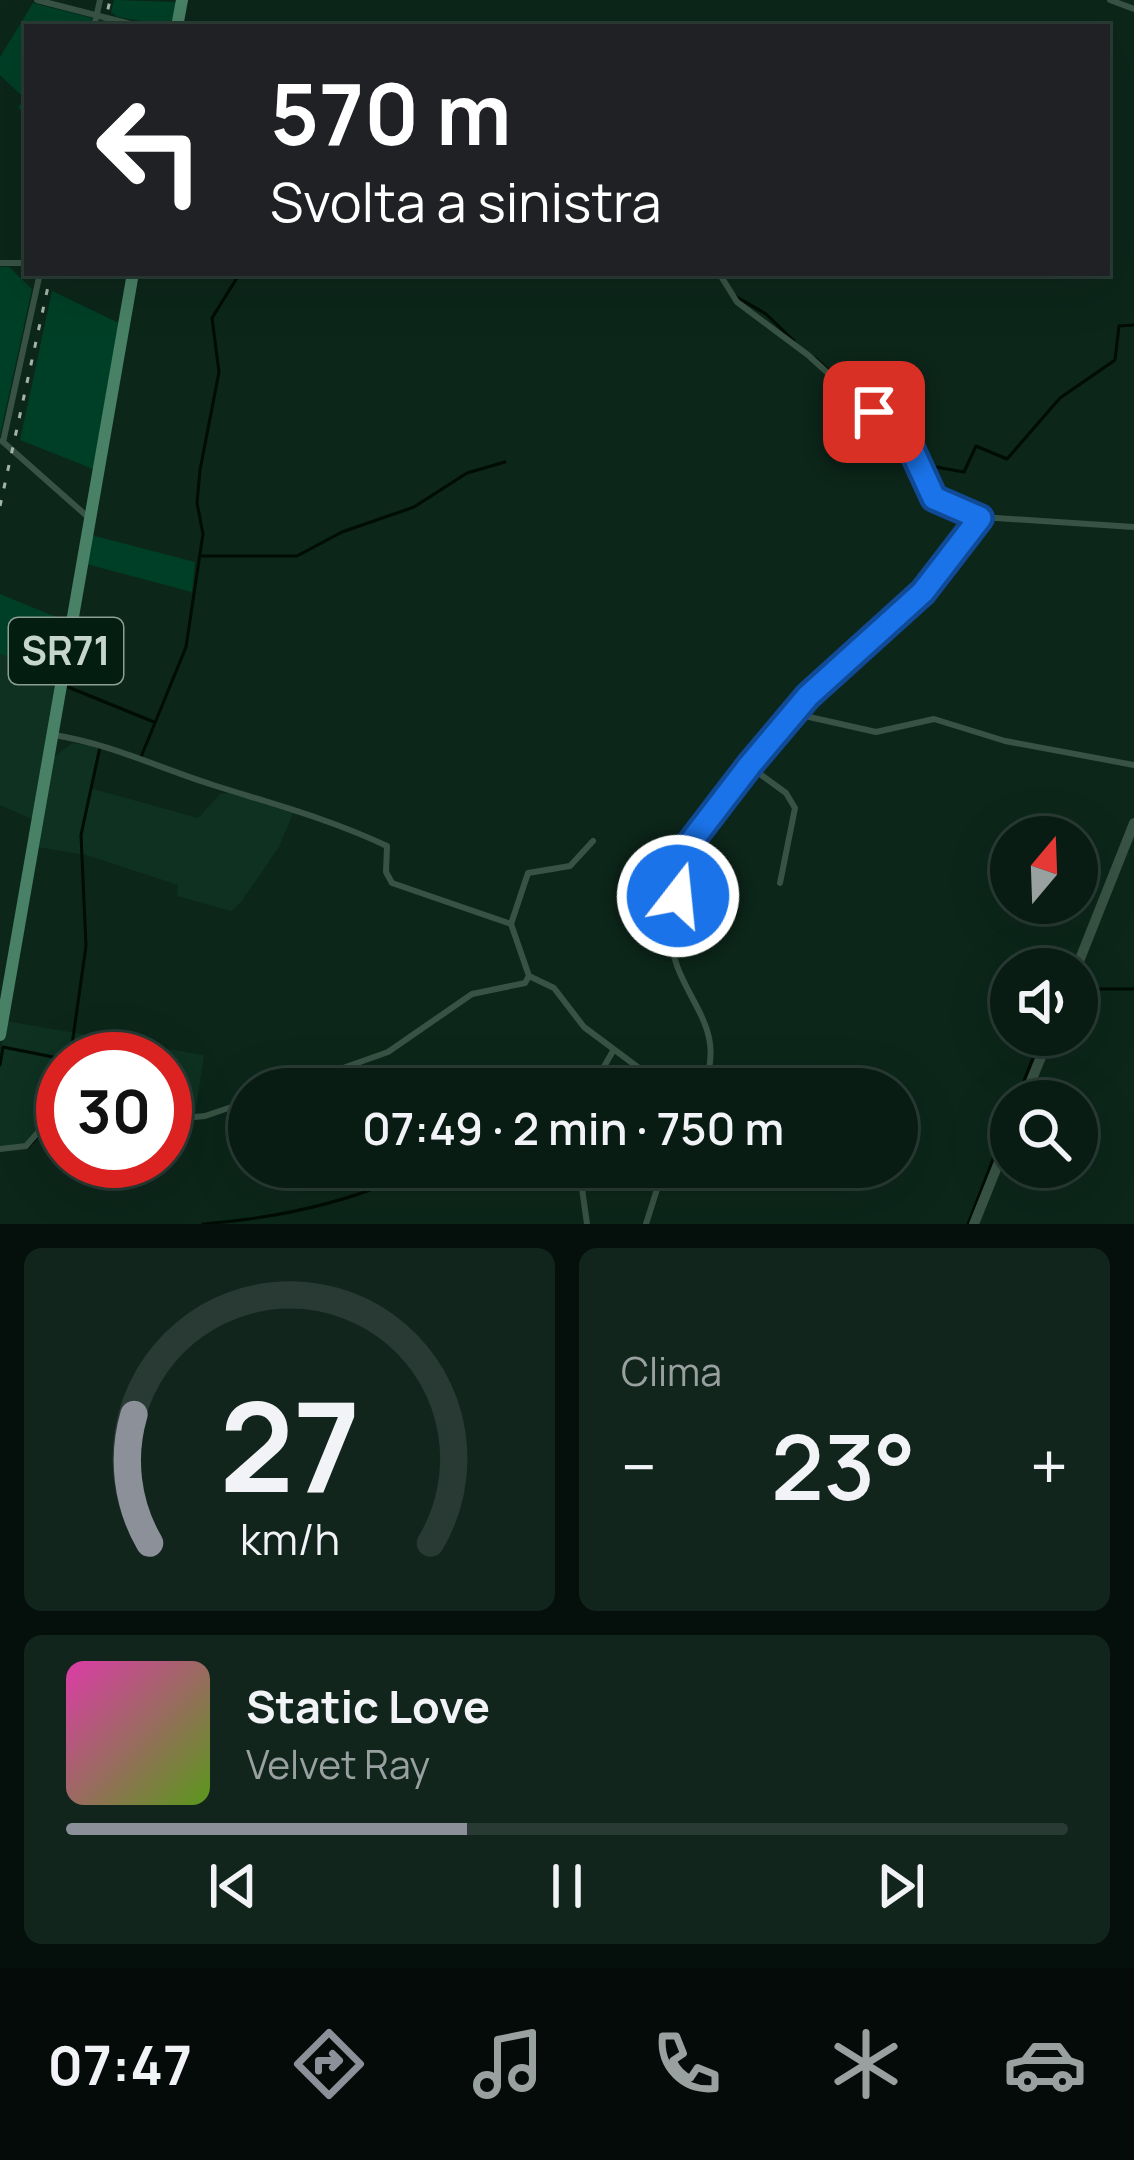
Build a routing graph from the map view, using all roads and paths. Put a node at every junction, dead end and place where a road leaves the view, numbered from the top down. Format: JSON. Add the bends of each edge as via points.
{"nodes":[{"id":1,"x":37,"y":0,"type":"edge"},
{"id":2,"x":100,"y":0,"type":"edge"},
{"id":3,"x":1110,"y":0,"type":"edge"},
{"id":4,"x":1134,"y":9,"type":"edge"},
{"id":5,"x":97,"y":16,"type":"junction"},
{"id":6,"x":95,"y":24,"type":"edge"},
{"id":7,"x":130,"y":24,"type":"edge"},
{"id":8,"x":39,"y":276,"type":"edge"},
{"id":9,"x":132,"y":276,"type":"edge"},
{"id":10,"x":721,"y":276,"type":"edge"},
{"id":11,"x":1,"y":441,"type":"edge"},
{"id":12,"x":89,"y":518,"type":"junction"},
{"id":13,"x":980,"y":518,"type":"junction"},
{"id":14,"x":1134,"y":527,"type":"edge"},
{"id":15,"x":796,"y":714,"type":"junction"},
{"id":16,"x":52,"y":735,"type":"junction"},
{"id":17,"x":1134,"y":764,"type":"edge"},
{"id":18,"x":749,"y":766,"type":"junction"},
{"id":19,"x":1134,"y":823,"type":"edge"},
{"id":20,"x":592,"y":842,"type":"dead end"},
{"id":21,"x":1130,"y":844,"type":"edge"},
{"id":22,"x":780,"y":883,"type":"dead end"},
{"id":23,"x":511,"y":924,"type":"junction"},
{"id":24,"x":1085,"y":948,"type":"edge"},
{"id":25,"x":529,"y":976,"type":"junction"},
{"id":26,"x":0,"y":1035,"type":"edge"},
{"id":27,"x":613,"y":1051,"type":"junction"},
{"id":28,"x":349,"y":1068,"type":"edge"},
{"id":29,"x":604,"y":1068,"type":"edge"},
{"id":30,"x":638,"y":1068,"type":"edge"},
{"id":31,"x":708,"y":1068,"type":"edge"},
{"id":32,"x":228,"y":1108,"type":"edge"},
{"id":33,"x":192,"y":1117,"type":"edge"},
{"id":34,"x":36,"y":1135,"type":"edge"},
{"id":35,"x":0,"y":1149,"type":"edge"},
{"id":36,"x":990,"y":1184,"type":"edge"},
{"id":37,"x":582,"y":1188,"type":"edge"},
{"id":38,"x":657,"y":1188,"type":"edge"},
{"id":39,"x":587,"y":1224,"type":"edge"},
{"id":40,"x":646,"y":1224,"type":"edge"},
{"id":41,"x":974,"y":1224,"type":"edge"}],
"edges":[{"from":1,"to":5,"type":"street"},
{"from":2,"to":5,"type":"street"},
{"from":3,"to":4,"type":"street"},
{"from":5,"to":6,"type":"street"},
{"from":5,"to":7,"type":"street"},
{"from":8,"to":11,"type":"street"},
{"from":9,"to":12,"type":"main road","number":"SR71"},
{"from":10,"to":13,"type":"street","via":[[737,302],[911,448],[934,498]]},
{"from":11,"to":12,"type":"street"},
{"from":12,"to":16,"type":"main road","number":"SR71"},
{"from":13,"to":14,"type":"street"},
{"from":13,"to":15,"type":"street","via":[[923,592]]},
{"from":15,"to":17,"type":"street","via":[[876,732],[934,718],[1005,741]]},
{"from":15,"to":18,"type":"street"},
{"from":16,"to":23,"type":"street","via":[[98,742],[317,814],[387,846],[392,883]]},
{"from":16,"to":26,"type":"main road","number":"SR71"},
{"from":18,"to":22,"type":"street","via":[[795,808]]},
{"from":18,"to":31,"type":"street","via":[[690,843],[671,934],[714,1047]]},
{"from":19,"to":21,"type":"street"},
{"from":20,"to":23,"type":"street","via":[[570,866],[528,873]]},
{"from":21,"to":24,"type":"street"},
{"from":23,"to":25,"type":"street"},
{"from":25,"to":27,"type":"street","via":[[554,988]]},
{"from":25,"to":28,"type":"street","via":[[472,994]]},
{"from":27,"to":29,"type":"street"},
{"from":27,"to":30,"type":"street"},
{"from":32,"to":33,"type":"street"},
{"from":34,"to":35,"type":"street","via":[[26,1146]]},
{"from":36,"to":41,"type":"street"},
{"from":37,"to":39,"type":"street"},
{"from":38,"to":40,"type":"street"}]}
